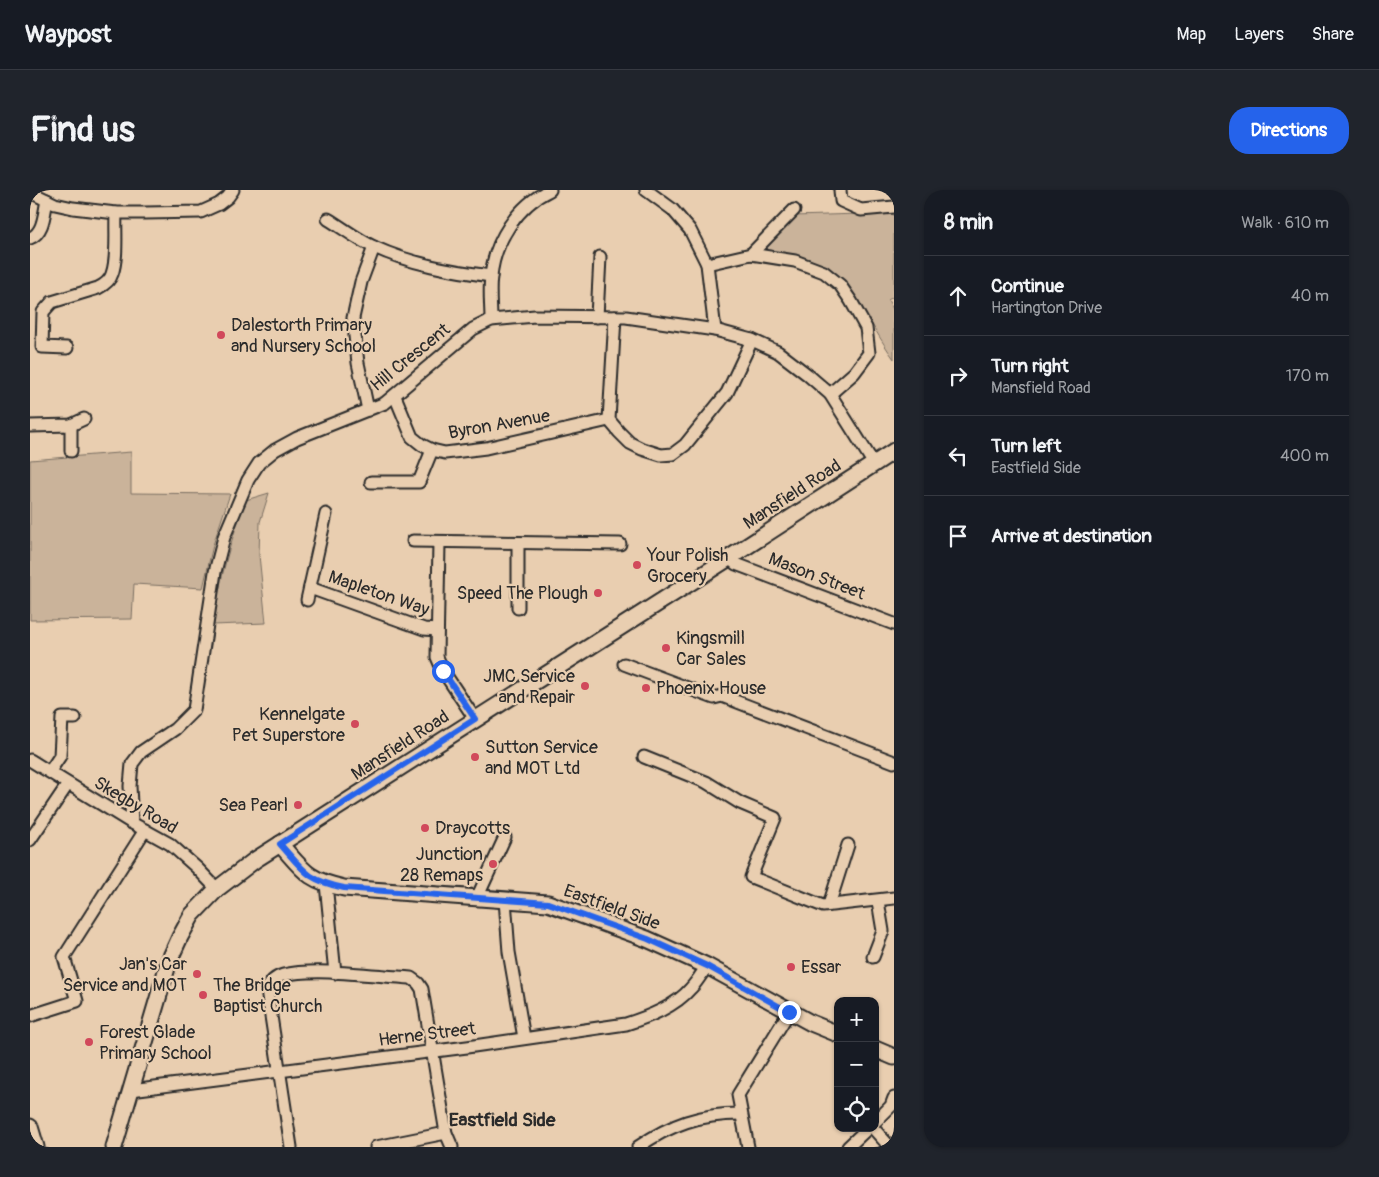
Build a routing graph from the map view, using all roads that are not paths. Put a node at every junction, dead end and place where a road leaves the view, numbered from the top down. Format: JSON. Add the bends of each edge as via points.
{"nodes":[{"id":1,"x":233,"y":190,"type":"edge"},
{"id":2,"x":550,"y":190,"type":"edge"},
{"id":3,"x":646,"y":190,"type":"edge"},
{"id":4,"x":840,"y":190,"type":"edge"},
{"id":5,"x":30,"y":192,"type":"edge"},
{"id":6,"x":47,"y":200,"type":"junction"},
{"id":7,"x":894,"y":207,"type":"edge"},
{"id":8,"x":794,"y":210,"type":"dead end"},
{"id":9,"x":116,"y":214,"type":"junction"},
{"id":10,"x":328,"y":219,"type":"dead end"},
{"id":11,"x":30,"y":238,"type":"edge"},
{"id":12,"x":374,"y":248,"type":"junction"},
{"id":13,"x":751,"y":254,"type":"junction"},
{"id":14,"x":600,"y":257,"type":"dead end"},
{"id":15,"x":707,"y":264,"type":"junction"},
{"id":16,"x":490,"y":276,"type":"junction"},
{"id":17,"x":597,"y":316,"type":"junction"},
{"id":18,"x":615,"y":317,"type":"junction"},
{"id":19,"x":491,"y":320,"type":"junction"},
{"id":20,"x":715,"y":330,"type":"junction"},
{"id":21,"x":752,"y":340,"type":"junction"},
{"id":22,"x":67,"y":348,"type":"dead end"},
{"id":23,"x":830,"y":394,"type":"junction"},
{"id":24,"x":394,"y":396,"type":"junction"},
{"id":25,"x":368,"y":410,"type":"junction"},
{"id":26,"x":84,"y":419,"type":"dead end"},
{"id":27,"x":610,"y":420,"type":"junction"},
{"id":28,"x":70,"y":425,"type":"junction"},
{"id":29,"x":30,"y":426,"type":"edge"},
{"id":30,"x":432,"y":450,"type":"junction"},
{"id":31,"x":71,"y":451,"type":"dead end"},
{"id":32,"x":894,"y":451,"type":"edge"},
{"id":33,"x":874,"y":464,"type":"junction"},
{"id":34,"x":371,"y":482,"type":"dead end"},
{"id":35,"x":326,"y":514,"type":"dead end"},
{"id":36,"x":413,"y":541,"type":"dead end"},
{"id":37,"x":439,"y":542,"type":"junction"},
{"id":38,"x":518,"y":544,"type":"junction"},
{"id":39,"x":620,"y":544,"type":"dead end"},
{"id":40,"x":729,"y":558,"type":"junction"},
{"id":41,"x":310,"y":588,"type":"junction"},
{"id":42,"x":307,"y":600,"type":"dead end"},
{"id":43,"x":518,"y":608,"type":"dead end"},
{"id":44,"x":894,"y":624,"type":"edge"},
{"id":45,"x":437,"y":630,"type":"junction"},
{"id":46,"x":624,"y":664,"type":"dead end"},
{"id":47,"x":75,"y":718,"type":"dead end"},
{"id":48,"x":475,"y":719,"type":"junction"},
{"id":49,"x":644,"y":757,"type":"dead end"},
{"id":50,"x":30,"y":760,"type":"edge"},
{"id":51,"x":894,"y":762,"type":"edge"},
{"id":52,"x":50,"y":771,"type":"junction"},
{"id":53,"x":68,"y":784,"type":"junction"},
{"id":54,"x":132,"y":823,"type":"junction"},
{"id":55,"x":146,"y":830,"type":"junction"},
{"id":56,"x":505,"y":837,"type":"dead end"},
{"id":57,"x":30,"y":840,"type":"edge"},
{"id":58,"x":280,"y":844,"type":"junction"},
{"id":59,"x":848,"y":845,"type":"dead end"},
{"id":60,"x":326,"y":884,"type":"junction"},
{"id":61,"x":217,"y":889,"type":"junction"},
{"id":62,"x":477,"y":898,"type":"junction"},
{"id":63,"x":894,"y":898,"type":"edge"},
{"id":64,"x":505,"y":900,"type":"junction"},
{"id":65,"x":878,"y":901,"type":"junction"},
{"id":66,"x":829,"y":905,"type":"junction"},
{"id":67,"x":873,"y":957,"type":"dead end"},
{"id":68,"x":707,"y":966,"type":"junction"},
{"id":69,"x":335,"y":973,"type":"junction"},
{"id":70,"x":789,"y":1012,"type":"junction"},
{"id":71,"x":30,"y":1016,"type":"edge"},
{"id":72,"x":834,"y":1032,"type":"edge"},
{"id":73,"x":524,"y":1038,"type":"junction"},
{"id":74,"x":433,"y":1050,"type":"junction"},
{"id":75,"x":879,"y":1051,"type":"edge"},
{"id":76,"x":894,"y":1057,"type":"edge"},
{"id":77,"x":278,"y":1070,"type":"junction"},
{"id":78,"x":130,"y":1090,"type":"junction"},
{"id":79,"x":893,"y":1103,"type":"edge"},
{"id":80,"x":740,"y":1114,"type":"junction"},
{"id":81,"x":879,"y":1118,"type":"edge"},
{"id":82,"x":30,"y":1127,"type":"edge"},
{"id":83,"x":864,"y":1132,"type":"edge"},
{"id":84,"x":877,"y":1132,"type":"edge"},
{"id":85,"x":446,"y":1133,"type":"junction"},
{"id":86,"x":36,"y":1147,"type":"edge"},
{"id":87,"x":114,"y":1147,"type":"edge"},
{"id":88,"x":291,"y":1147,"type":"edge"},
{"id":89,"x":376,"y":1147,"type":"edge"},
{"id":90,"x":452,"y":1147,"type":"edge"},
{"id":91,"x":638,"y":1147,"type":"edge"},
{"id":92,"x":748,"y":1147,"type":"edge"},
{"id":93,"x":848,"y":1147,"type":"edge"},
{"id":94,"x":890,"y":1147,"type":"edge"}],
"edges":[{"from":1,"to":9,"type":"street","via":[[219,204],[202,212]]},
{"from":2,"to":16,"type":"street","via":[[538,196],[516,217],[499,245]]},
{"from":3,"to":15,"type":"street","via":[[672,209],[690,230]]},
{"from":4,"to":7,"type":"street","via":[[841,201],[861,210]]},
{"from":5,"to":6,"type":"street"},
{"from":6,"to":9,"type":"street","via":[[73,208]]},
{"from":6,"to":11,"type":"street","via":[[41,229]]},
{"from":8,"to":13,"type":"street"},
{"from":9,"to":22,"type":"street","via":[[114,263],[110,278],[98,288],[52,302],[43,312],[42,348]]},
{"from":10,"to":12,"type":"street"},
{"from":12,"to":16,"type":"street","via":[[440,269]]},
{"from":12,"to":25,"type":"street","via":[[361,282],[353,318]]},
{"from":13,"to":15,"type":"street"},
{"from":13,"to":23,"type":"street","via":[[796,261],[818,269],[840,285],[851,301],[866,328],[869,353],[854,373]]},
{"from":14,"to":17,"type":"street"},
{"from":15,"to":20,"type":"street"},
{"from":16,"to":19,"type":"street"},
{"from":17,"to":18,"type":"street","name":"Hill Crescent"},
{"from":17,"to":19,"type":"street","name":"Hill Crescent"},
{"from":18,"to":20,"type":"street","name":"Hill Crescent"},
{"from":18,"to":27,"type":"street"},
{"from":19,"to":24,"type":"street","name":"Hill Crescent","via":[[473,329]]},
{"from":20,"to":21,"type":"street","name":"Hill Crescent"},
{"from":21,"to":23,"type":"street","name":"Hill Crescent","via":[[778,352]]},
{"from":21,"to":27,"type":"street","via":[[727,393],[686,446],[673,454],[661,455],[630,443]]},
{"from":23,"to":33,"type":"street","name":"Hill Crescent"},
{"from":24,"to":25,"type":"street","name":"Hill Crescent"},
{"from":24,"to":30,"type":"street","name":"Byron Avenue","via":[[412,437]]},
{"from":25,"to":54,"type":"street","name":"Hill Crescent","via":[[275,450],[259,463],[248,480],[224,537],[215,572],[194,710],[175,729],[141,752],[132,764]]},
{"from":26,"to":28,"type":"street"},
{"from":27,"to":30,"type":"street","name":"Byron Avenue","via":[[477,449],[445,453]]},
{"from":28,"to":29,"type":"street"},
{"from":28,"to":31,"type":"street"},
{"from":30,"to":34,"type":"street","via":[[419,482]]},
{"from":32,"to":33,"type":"main road","name":"Mansfield Road"},
{"from":33,"to":40,"type":"main road","name":"Mansfield Road"},
{"from":35,"to":41,"type":"street","name":"Mapleton Way"},
{"from":36,"to":37,"type":"street"},
{"from":37,"to":38,"type":"street"},
{"from":37,"to":45,"type":"street"},
{"from":38,"to":39,"type":"street"},
{"from":38,"to":43,"type":"street"},
{"from":40,"to":44,"type":"street","name":"Mason Street","via":[[736,564]]},
{"from":40,"to":48,"type":"main road","name":"Mansfield Road"},
{"from":41,"to":42,"type":"street","name":"Mapleton Way"},
{"from":41,"to":45,"type":"street","name":"Mapleton Way","via":[[424,629]]},
{"from":45,"to":48,"type":"street","via":[[437,656],[443,671]]},
{"from":46,"to":51,"type":"street","via":[[714,698],[722,696]]},
{"from":47,"to":52,"type":"street","via":[[62,718],[60,756]]},
{"from":48,"to":58,"type":"main road","name":"Mansfield Road"},
{"from":49,"to":66,"type":"street","via":[[706,782],[740,804],[775,818],[751,877],[823,906]]},
{"from":50,"to":52,"type":"street","name":"Skegby Road"},
{"from":52,"to":53,"type":"street","name":"Skegby Road"},
{"from":53,"to":54,"type":"street","name":"Skegby Road"},
{"from":53,"to":57,"type":"street"},
{"from":54,"to":55,"type":"street","name":"Skegby Road"},
{"from":55,"to":61,"type":"street","name":"Skegby Road","via":[[170,844]]},
{"from":55,"to":71,"type":"street","via":[[64,957],[78,1001]]},
{"from":56,"to":62,"type":"street"},
{"from":58,"to":60,"type":"main road","name":"Eastfield Side","via":[[308,876]]},
{"from":58,"to":61,"type":"main road","name":"Mansfield Road"},
{"from":59,"to":66,"type":"street"},
{"from":60,"to":62,"type":"main road","name":"Eastfield Side"},
{"from":60,"to":69,"type":"street"},
{"from":61,"to":78,"type":"main road","name":"Mansfield Road","via":[[192,915],[169,961]]},
{"from":62,"to":64,"type":"main road","name":"Eastfield Side"},
{"from":63,"to":65,"type":"street"},
{"from":64,"to":68,"type":"main road","name":"Eastfield Side","via":[[548,903],[648,939]]},
{"from":64,"to":73,"type":"street","via":[[509,952]]},
{"from":65,"to":66,"type":"street"},
{"from":65,"to":67,"type":"street","via":[[883,931]]},
{"from":68,"to":70,"type":"main road","name":"Eastfield Side"},
{"from":68,"to":73,"type":"street","name":"Herne Street","via":[[690,990],[652,1016],[626,1024]]},
{"from":69,"to":74,"type":"street","via":[[410,978],[418,983],[422,989]]},
{"from":69,"to":77,"type":"street","via":[[284,975],[270,982],[267,990]]},
{"from":70,"to":72,"type":"main road","name":"Eastfield Side"},
{"from":70,"to":80,"type":"street","via":[[738,1095]]},
{"from":73,"to":74,"type":"street","name":"Herne Street"},
{"from":74,"to":77,"type":"street","name":"Herne Street"},
{"from":74,"to":85,"type":"street"},
{"from":75,"to":76,"type":"main road"},
{"from":77,"to":78,"type":"street","name":"Herne Street"},
{"from":77,"to":88,"type":"street"},
{"from":78,"to":87,"type":"main road","name":"Mansfield Road"},
{"from":79,"to":81,"type":"street"},
{"from":80,"to":91,"type":"street","via":[[688,1120],[656,1134]]},
{"from":80,"to":92,"type":"street"},
{"from":82,"to":86,"type":"main road"},
{"from":83,"to":93,"type":"street"},
{"from":84,"to":94,"type":"street"},
{"from":85,"to":89,"type":"street"},
{"from":85,"to":90,"type":"street"}]}
